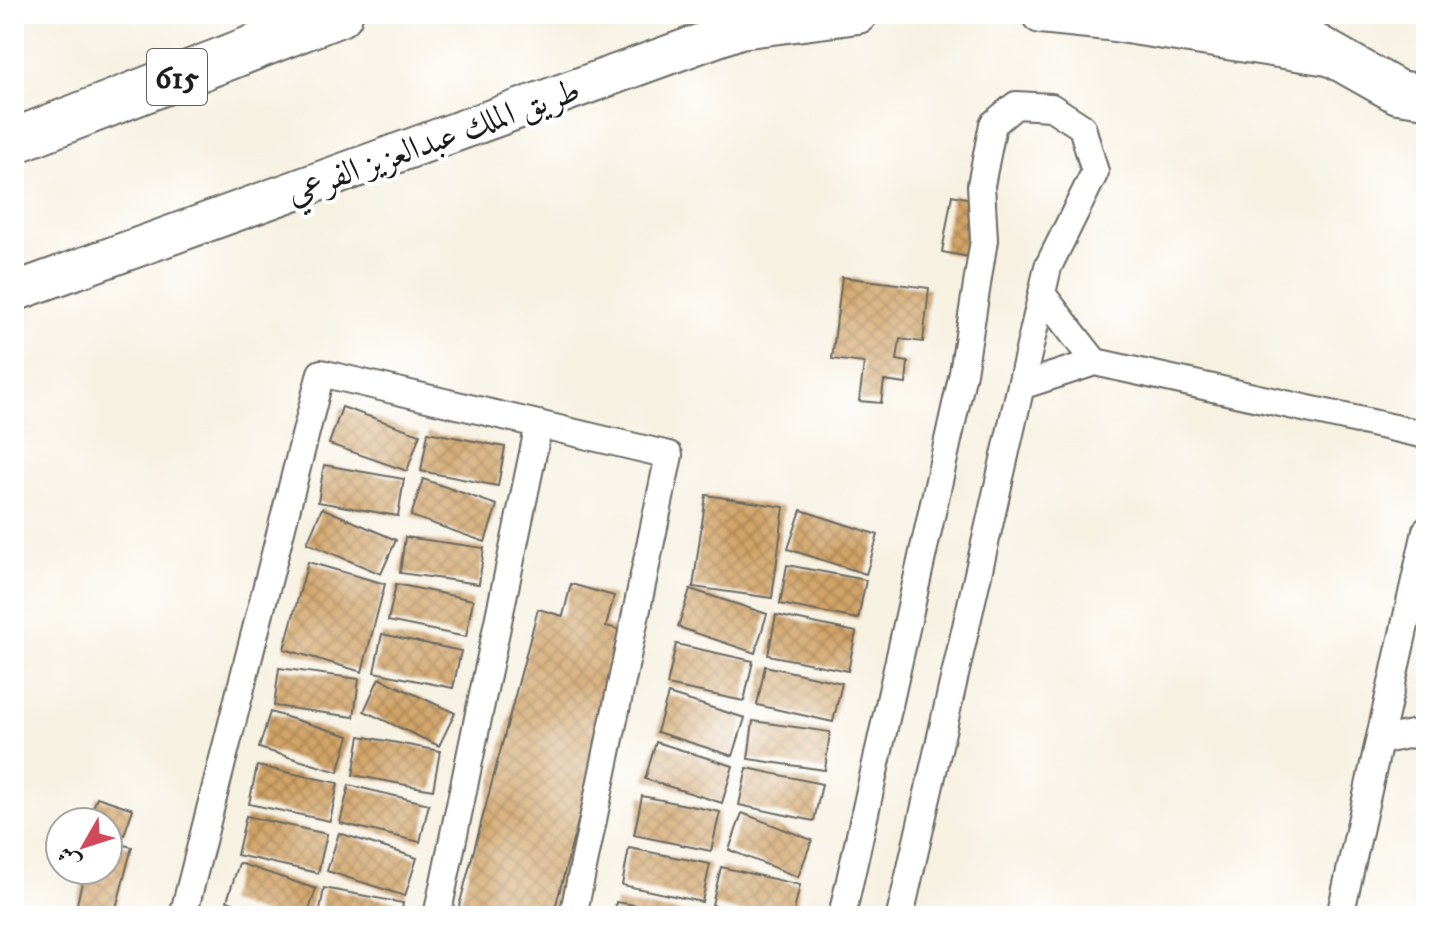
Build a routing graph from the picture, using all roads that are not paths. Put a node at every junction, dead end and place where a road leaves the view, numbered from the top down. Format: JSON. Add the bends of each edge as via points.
{"nodes":[{"id":1,"x":340,"y":14,"type":"edge"},
{"id":2,"x":858,"y":14,"type":"edge"},
{"id":3,"x":1041,"y":14,"type":"edge"},
{"id":4,"x":1260,"y":14,"type":"edge"},
{"id":5,"x":1336,"y":57,"type":"junction"},
{"id":6,"x":1426,"y":96,"type":"edge"},
{"id":7,"x":14,"y":141,"type":"edge"},
{"id":8,"x":14,"y":292,"type":"edge"},
{"id":9,"x":1042,"y":294,"type":"junction"},
{"id":10,"x":1095,"y":362,"type":"junction"},
{"id":11,"x":1021,"y":386,"type":"junction"},
{"id":12,"x":539,"y":424,"type":"junction"},
{"id":13,"x":1426,"y":435,"type":"edge"},
{"id":14,"x":1426,"y":531,"type":"edge"},
{"id":15,"x":1426,"y":731,"type":"edge"},
{"id":16,"x":1379,"y":741,"type":"junction"},
{"id":17,"x":183,"y":916,"type":"edge"},
{"id":18,"x":437,"y":916,"type":"edge"},
{"id":19,"x":573,"y":916,"type":"edge"},
{"id":20,"x":842,"y":916,"type":"edge"},
{"id":21,"x":900,"y":916,"type":"edge"},
{"id":22,"x":1340,"y":916,"type":"edge"}],
"edges":[{"from":1,"to":7,"type":"highway","number":"615"},
{"from":2,"to":8,"type":"main road","name":"طريق الملك عبدالعزيز الفرعي","via":[[740,29]]},
{"from":3,"to":5,"type":"main road"},
{"from":4,"to":5,"type":"main road"},
{"from":5,"to":6,"type":"main road","via":[[1398,92]]},
{"from":9,"to":10,"type":"street"},
{"from":9,"to":11,"type":"street"},
{"from":9,"to":20,"type":"street","via":[[1048,267],[1095,172],[1082,127],[1051,107],[1016,105],[993,124],[981,185],[984,240],[963,373]]},
{"from":10,"to":11,"type":"street"},
{"from":10,"to":13,"type":"street"},
{"from":11,"to":21,"type":"street"},
{"from":12,"to":17,"type":"street","via":[[321,373]]},
{"from":12,"to":18,"type":"street"},
{"from":12,"to":19,"type":"street","via":[[669,455]]},
{"from":14,"to":16,"type":"street"},
{"from":15,"to":16,"type":"street"},
{"from":16,"to":22,"type":"street"}]}
